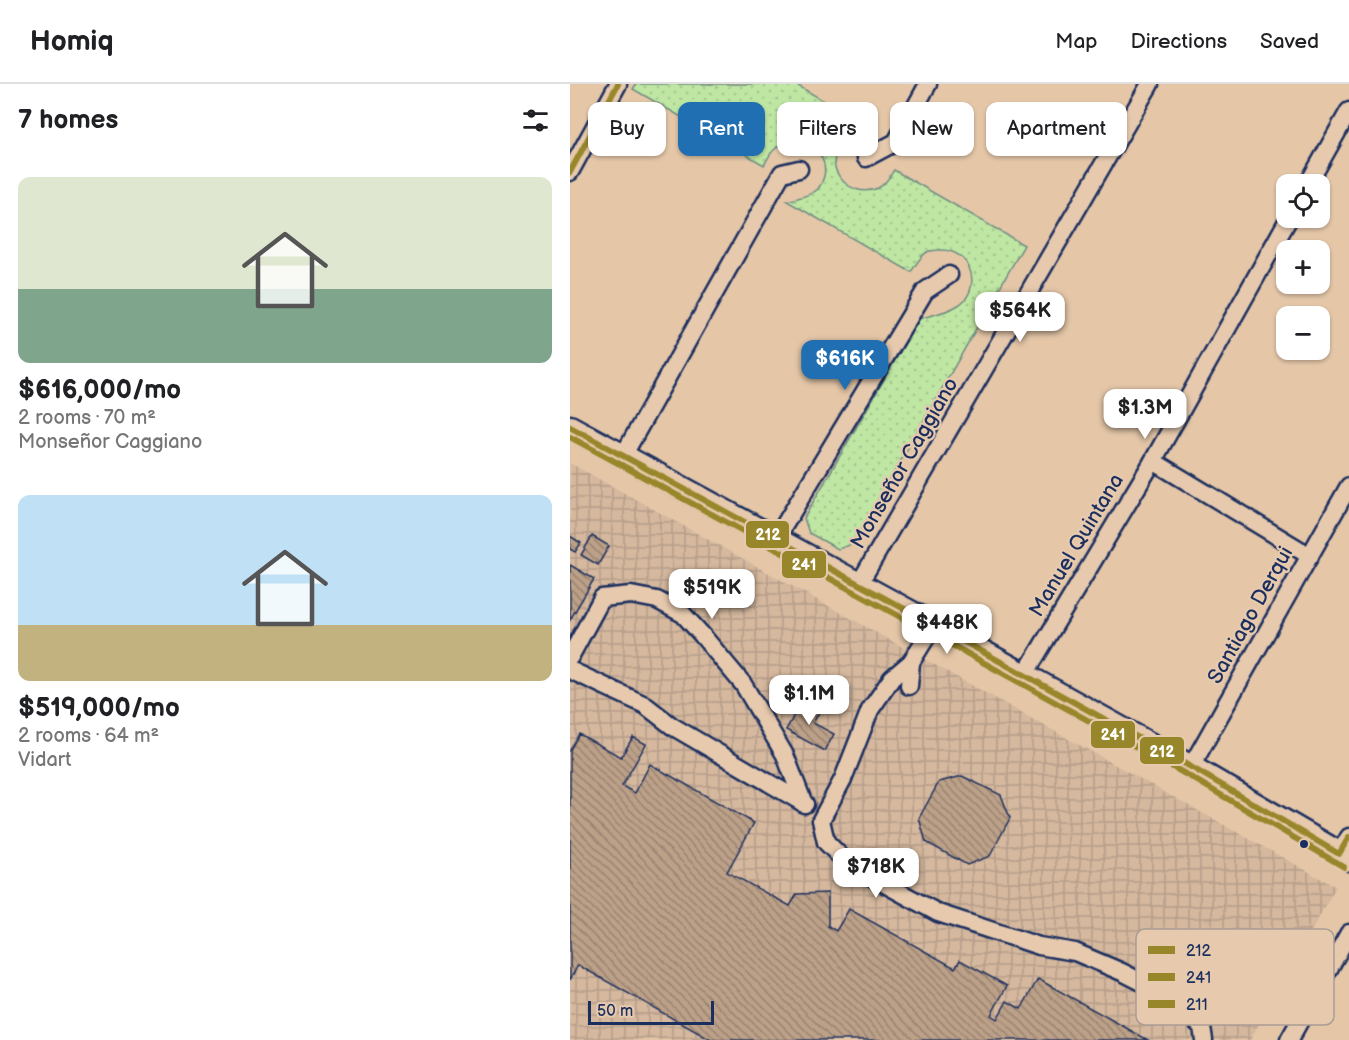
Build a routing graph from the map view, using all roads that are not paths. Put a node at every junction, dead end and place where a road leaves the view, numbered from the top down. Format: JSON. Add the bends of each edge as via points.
{"nodes":[{"id":1,"x":618,"y":84,"type":"edge"},
{"id":2,"x":928,"y":84,"type":"edge"},
{"id":3,"x":1150,"y":84,"type":"edge"},
{"id":4,"x":1349,"y":111,"type":"edge"},
{"id":5,"x":575,"y":151,"type":"edge"},
{"id":6,"x":866,"y":158,"type":"dead end"},
{"id":7,"x":799,"y":169,"type":"dead end"},
{"id":8,"x":570,"y":172,"type":"edge"},
{"id":9,"x":1314,"y":174,"type":"edge"},
{"id":10,"x":1283,"y":228,"type":"edge"},
{"id":11,"x":949,"y":275,"type":"dead end"},
{"id":12,"x":570,"y":426,"type":"edge"},
{"id":13,"x":623,"y":456,"type":"junction"},
{"id":14,"x":1153,"y":461,"type":"junction"},
{"id":15,"x":1349,"y":486,"type":"edge"},
{"id":16,"x":776,"y":539,"type":"junction"},
{"id":17,"x":1310,"y":556,"type":"junction"},
{"id":18,"x":859,"y":584,"type":"junction"},
{"id":19,"x":934,"y":625,"type":"junction"},
{"id":20,"x":570,"y":657,"type":"edge"},
{"id":21,"x":911,"y":662,"type":"junction"},
{"id":22,"x":570,"y":670,"type":"edge"},
{"id":23,"x":1024,"y":676,"type":"junction"},
{"id":24,"x":909,"y":686,"type":"dead end"},
{"id":25,"x":1191,"y":767,"type":"junction"},
{"id":26,"x":804,"y":804,"type":"junction"},
{"id":27,"x":820,"y":820,"type":"junction"},
{"id":28,"x":1346,"y":850,"type":"edge"},
{"id":29,"x":1349,"y":933,"type":"edge"},
{"id":30,"x":1334,"y":960,"type":"edge"},
{"id":31,"x":1136,"y":979,"type":"edge"},
{"id":32,"x":1200,"y":1025,"type":"edge"},
{"id":33,"x":1297,"y":1025,"type":"edge"},
{"id":34,"x":1204,"y":1040,"type":"edge"},
{"id":35,"x":1289,"y":1040,"type":"edge"}],
"edges":[{"from":1,"to":5,"type":"street"},
{"from":2,"to":6,"type":"street","via":[[896,142]]},
{"from":3,"to":18,"type":"street","name":"Monseñor Caggiano"},
{"from":4,"to":9,"type":"street"},
{"from":5,"to":8,"type":"street"},
{"from":7,"to":13,"type":"street","via":[[782,173]]},
{"from":10,"to":14,"type":"street","name":"Manuel Quintana"},
{"from":11,"to":16,"type":"street","via":[[924,291]]},
{"from":12,"to":13,"type":"street"},
{"from":13,"to":16,"type":"street"},
{"from":14,"to":17,"type":"street"},
{"from":14,"to":23,"type":"street","name":"Manuel Quintana"},
{"from":15,"to":17,"type":"street","name":"Santiago Derqui"},
{"from":16,"to":18,"type":"street"},
{"from":17,"to":25,"type":"street","name":"Santiago Derqui"},
{"from":18,"to":19,"type":"street"},
{"from":19,"to":21,"type":"street"},
{"from":19,"to":23,"type":"street"},
{"from":20,"to":26,"type":"street","via":[[602,598],[631,595],[657,600],[683,614],[743,684],[785,754]]},
{"from":21,"to":24,"type":"street"},
{"from":21,"to":27,"type":"street","via":[[892,678],[870,711],[843,779]]},
{"from":22,"to":26,"type":"street","via":[[645,705],[672,726]]},
{"from":23,"to":25,"type":"street"},
{"from":25,"to":28,"type":"street"},
{"from":26,"to":27,"type":"street"},
{"from":27,"to":31,"type":"street","via":[[826,842],[848,864],[938,913],[1039,946],[1075,952]]},
{"from":29,"to":30,"type":"street"},
{"from":32,"to":34,"type":"street"},
{"from":33,"to":35,"type":"street"}]}
